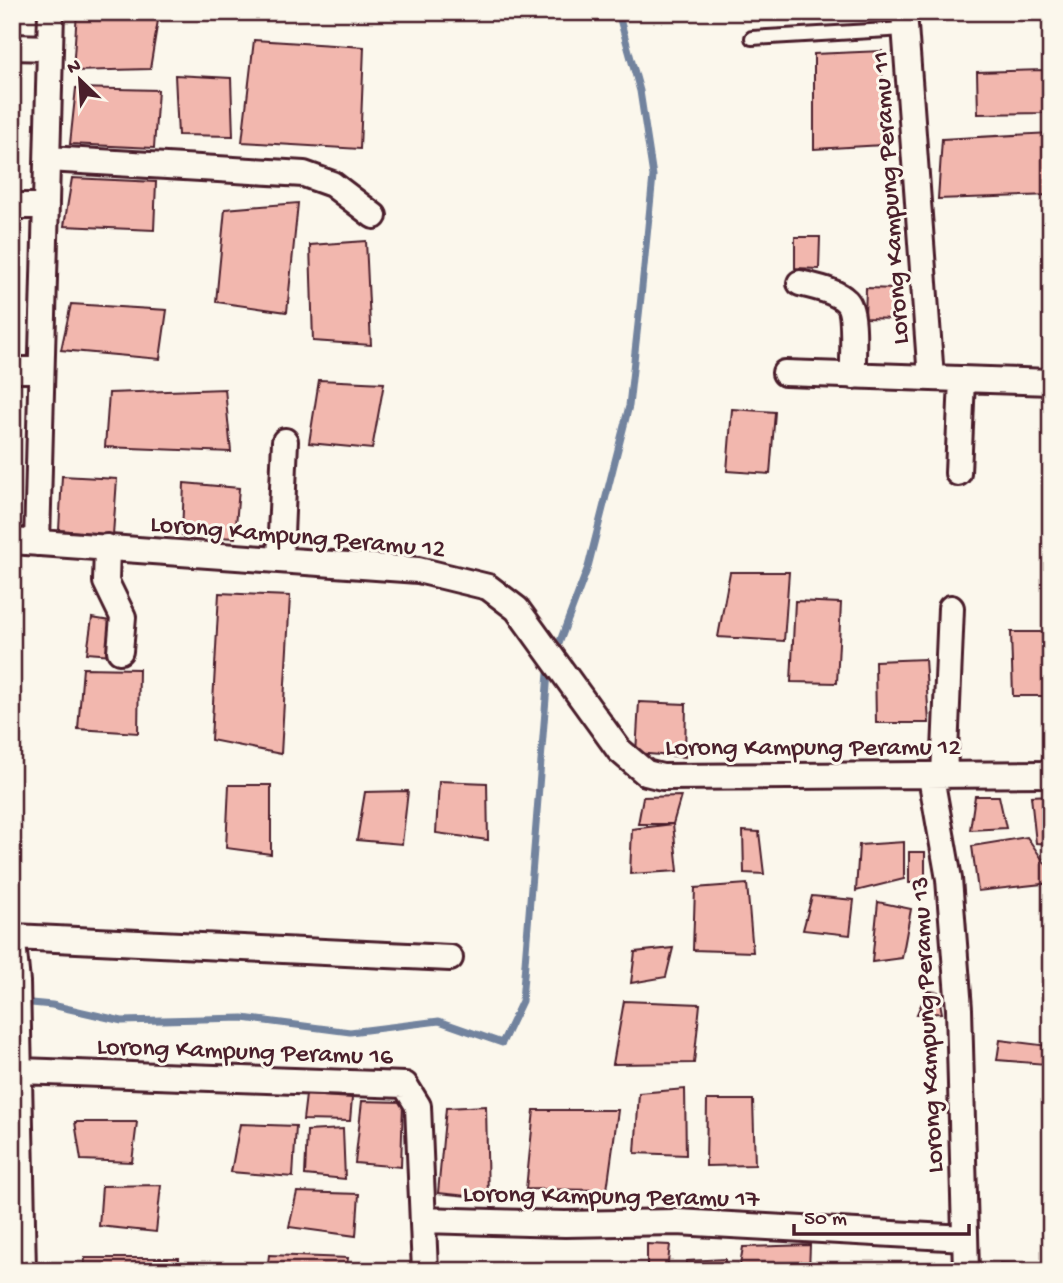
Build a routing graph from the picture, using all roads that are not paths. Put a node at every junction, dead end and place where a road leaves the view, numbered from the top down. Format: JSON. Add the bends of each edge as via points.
{"nodes":[{"id":1,"x":51,"y":12,"type":"edge"},
{"id":2,"x":904,"y":21,"type":"edge"},
{"id":3,"x":752,"y":38,"type":"dead end"},
{"id":4,"x":12,"y":47,"type":"edge"},
{"id":5,"x":50,"y":48,"type":"junction"},
{"id":6,"x":48,"y":159,"type":"junction"},
{"id":7,"x":12,"y":206,"type":"edge"},
{"id":8,"x":46,"y":206,"type":"junction"},
{"id":9,"x":374,"y":216,"type":"dead end"},
{"id":10,"x":800,"y":283,"type":"dead end"},
{"id":11,"x":12,"y":370,"type":"edge"},
{"id":12,"x":41,"y":370,"type":"junction"},
{"id":13,"x":785,"y":373,"type":"dead end"},
{"id":14,"x":853,"y":376,"type":"junction"},
{"id":15,"x":931,"y":378,"type":"junction"},
{"id":16,"x":962,"y":379,"type":"junction"},
{"id":17,"x":1051,"y":382,"type":"edge"},
{"id":18,"x":285,"y":441,"type":"dead end"},
{"id":19,"x":958,"y":473,"type":"dead end"},
{"id":20,"x":12,"y":541,"type":"edge"},
{"id":21,"x":37,"y":543,"type":"junction"},
{"id":22,"x":107,"y":548,"type":"junction"},
{"id":23,"x":280,"y":558,"type":"junction"},
{"id":24,"x":951,"y":608,"type":"dead end"},
{"id":25,"x":120,"y":651,"type":"dead end"},
{"id":26,"x":1051,"y":774,"type":"edge"},
{"id":27,"x":938,"y":776,"type":"junction"},
{"id":28,"x":13,"y":935,"type":"edge"},
{"id":29,"x":450,"y":958,"type":"dead end"},
{"id":30,"x":20,"y":1071,"type":"junction"},
{"id":31,"x":423,"y":1220,"type":"junction"},
{"id":32,"x":965,"y":1238,"type":"junction"},
{"id":33,"x":23,"y":1271,"type":"edge"},
{"id":34,"x":425,"y":1271,"type":"edge"},
{"id":35,"x":966,"y":1271,"type":"edge"}],
"edges":[{"from":1,"to":5,"type":"street"},
{"from":2,"to":3,"type":"lane"},
{"from":2,"to":15,"type":"street","name":"Lorong Kampung Peramu 11"},
{"from":4,"to":5,"type":"street"},
{"from":5,"to":6,"type":"street"},
{"from":6,"to":8,"type":"street"},
{"from":6,"to":9,"type":"street","via":[[304,174],[332,184]]},
{"from":7,"to":8,"type":"street"},
{"from":8,"to":12,"type":"street"},
{"from":10,"to":14,"type":"street","via":[[848,302]]},
{"from":11,"to":12,"type":"street"},
{"from":12,"to":21,"type":"street"},
{"from":13,"to":14,"type":"street"},
{"from":14,"to":15,"type":"street"},
{"from":15,"to":16,"type":"street"},
{"from":16,"to":17,"type":"street"},
{"from":16,"to":19,"type":"street"},
{"from":18,"to":23,"type":"street"},
{"from":20,"to":21,"type":"street","name":"Lorong Kampung Peramu 12"},
{"from":21,"to":22,"type":"street","name":"Lorong Kampung Peramu 12"},
{"from":22,"to":23,"type":"street","name":"Lorong Kampung Peramu 12"},
{"from":22,"to":25,"type":"street","via":[[106,582],[123,617]]},
{"from":23,"to":27,"type":"street","name":"Lorong Kampung Peramu 12","via":[[418,569],[488,587],[517,609],[619,750],[646,773],[704,779]]},
{"from":24,"to":27,"type":"street","name":"Lorong Kampung Peramu 13"},
{"from":26,"to":27,"type":"street","name":"Lorong Kampung Peramu 12"},
{"from":27,"to":32,"type":"street","name":"Lorong Kampung Peramu 13","via":[[958,996]]},
{"from":28,"to":29,"type":"street"},
{"from":28,"to":30,"type":"street"},
{"from":30,"to":31,"type":"street","name":"Lorong Kampung Peramu 16","via":[[405,1085],[418,1106]]},
{"from":30,"to":33,"type":"street"},
{"from":31,"to":32,"type":"street","name":"Lorong Kampung Peramu 17","via":[[677,1222]]},
{"from":31,"to":34,"type":"street","name":"Lorong Kampung Peramu 16"},
{"from":32,"to":35,"type":"street","name":"Lorong Kampung Peramu 13"}]}
